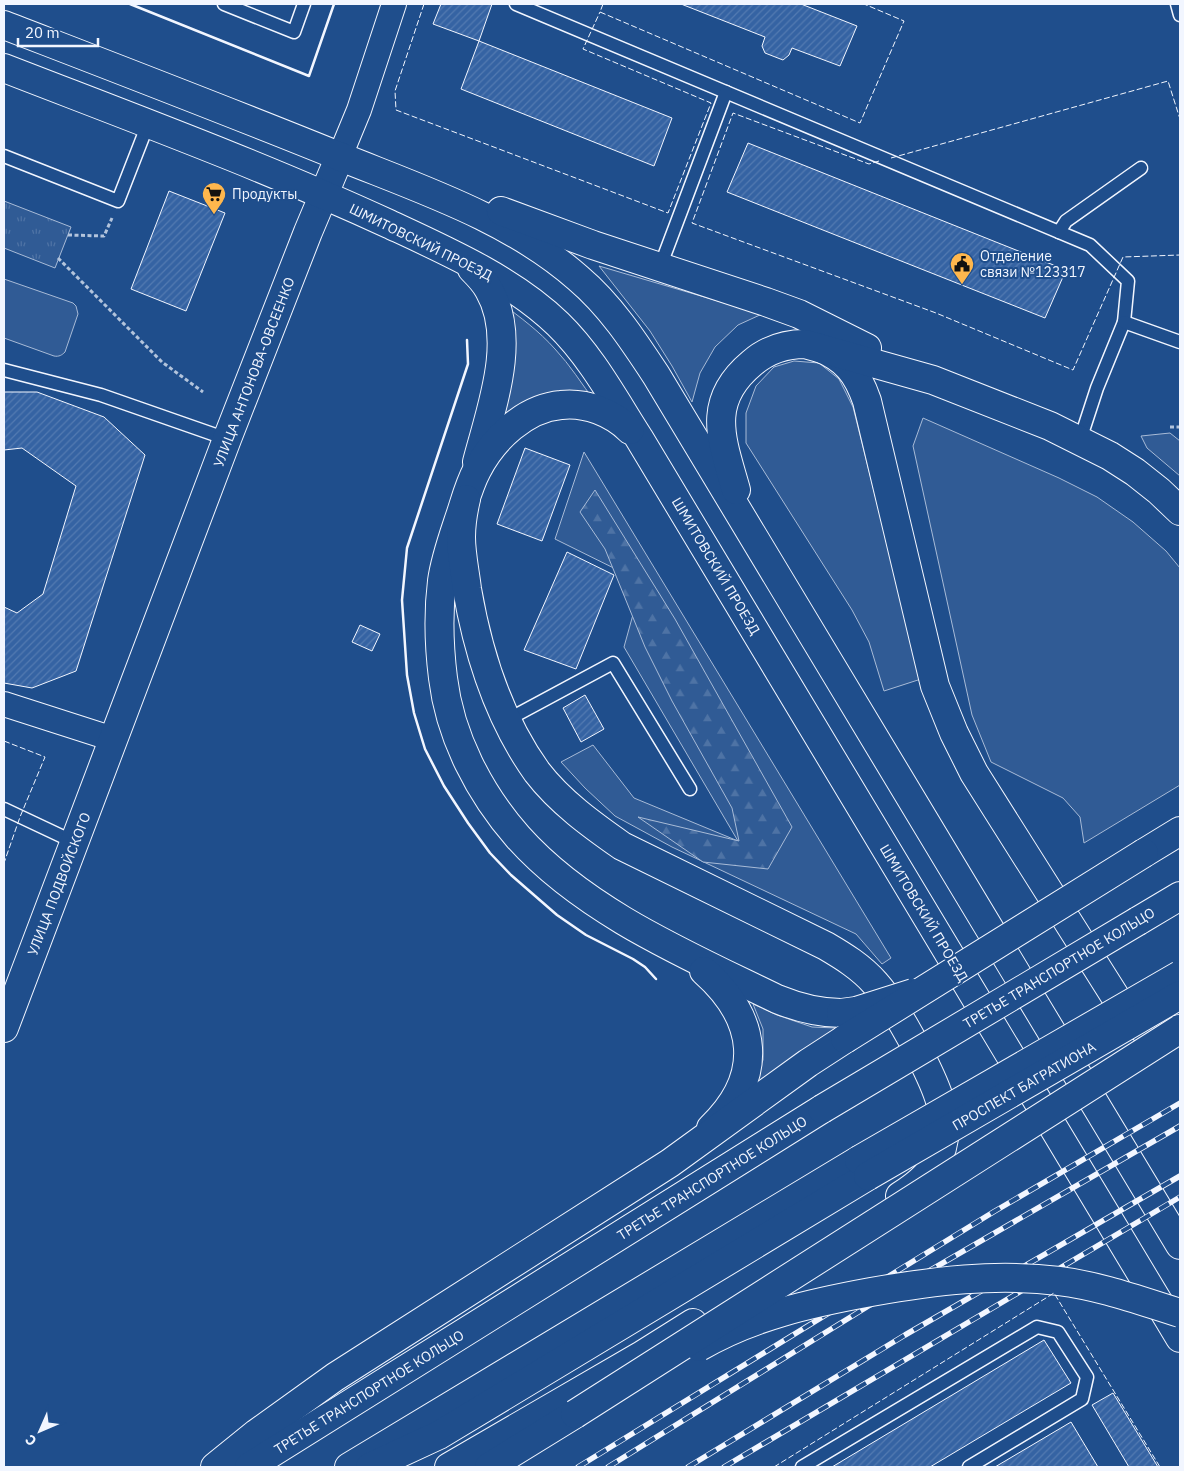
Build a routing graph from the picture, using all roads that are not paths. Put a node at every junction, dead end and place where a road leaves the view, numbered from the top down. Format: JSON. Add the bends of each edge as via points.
{"nodes":[{"id":1,"x":224,"y":4,"type":"edge"},
{"id":2,"x":304,"y":4,"type":"edge"},
{"id":3,"x":394,"y":4,"type":"edge"},
{"id":4,"x":516,"y":4,"type":"edge"},
{"id":5,"x":1177,"y":4,"type":"edge"},
{"id":6,"x":1180,"y":15,"type":"edge"},
{"id":7,"x":4,"y":25,"type":"edge"},
{"id":8,"x":4,"y":68,"type":"edge"},
{"id":9,"x":726,"y":92,"type":"junction"},
{"id":10,"x":148,"y":124,"type":"junction"},
{"id":11,"x":4,"y":156,"type":"edge"},
{"id":12,"x":340,"y":156,"type":"junction"},
{"id":13,"x":1141,"y":168,"type":"dead end"},
{"id":14,"x":324,"y":194,"type":"junction"},
{"id":15,"x":1059,"y":232,"type":"junction"},
{"id":16,"x":455,"y":256,"type":"junction"},
{"id":17,"x":660,"y":267,"type":"junction"},
{"id":18,"x":1124,"y":322,"type":"junction"},
{"id":19,"x":1180,"y":342,"type":"edge"},
{"id":20,"x":818,"y":347,"type":"junction"},
{"id":21,"x":4,"y":370,"type":"edge"},
{"id":22,"x":924,"y":377,"type":"junction"},
{"id":23,"x":639,"y":438,"type":"junction"},
{"id":24,"x":227,"y":439,"type":"junction"},
{"id":25,"x":1080,"y":440,"type":"junction"},
{"id":26,"x":469,"y":490,"type":"junction"},
{"id":27,"x":1180,"y":511,"type":"edge"},
{"id":28,"x":744,"y":520,"type":"junction"},
{"id":29,"x":4,"y":704,"type":"edge"},
{"id":30,"x":507,"y":720,"type":"junction"},
{"id":31,"x":113,"y":739,"type":"junction"},
{"id":32,"x":690,"y":789,"type":"dead end"},
{"id":33,"x":4,"y":809,"type":"edge"},
{"id":34,"x":1180,"y":829,"type":"edge"},
{"id":35,"x":74,"y":842,"type":"junction"},
{"id":36,"x":1180,"y":896,"type":"edge"},
{"id":37,"x":666,"y":944,"type":"junction"},
{"id":38,"x":1180,"y":975,"type":"edge"},
{"id":39,"x":921,"y":990,"type":"junction"},
{"id":40,"x":1180,"y":995,"type":"edge"},
{"id":41,"x":4,"y":1028,"type":"edge"},
{"id":42,"x":1180,"y":1029,"type":"edge"},
{"id":43,"x":670,"y":1163,"type":"junction"},
{"id":44,"x":864,"y":1168,"type":"junction"},
{"id":45,"x":1180,"y":1245,"type":"edge"},
{"id":46,"x":1180,"y":1313,"type":"edge"},
{"id":47,"x":1180,"y":1338,"type":"edge"},
{"id":48,"x":574,"y":1414,"type":"junction"},
{"id":49,"x":215,"y":1467,"type":"edge"},
{"id":50,"x":249,"y":1467,"type":"edge"},
{"id":51,"x":350,"y":1467,"type":"edge"},
{"id":52,"x":370,"y":1467,"type":"edge"},
{"id":53,"x":449,"y":1467,"type":"edge"},
{"id":54,"x":489,"y":1467,"type":"edge"},
{"id":55,"x":802,"y":1467,"type":"edge"},
{"id":56,"x":969,"y":1467,"type":"edge"}],
"edges":[{"from":1,"to":2,"type":"lane","via":[[294,32]]},
{"from":3,"to":12,"type":"street","name":"УЛИЦА АНТОНОВА-ОВСЕЕНКО","via":[[359,110]]},
{"from":4,"to":9,"type":"lane"},
{"from":5,"to":6,"type":"lane"},
{"from":7,"to":12,"type":"main road"},
{"from":8,"to":10,"type":"main road","name":"ШМИТОВСКИЙ ПРОЕЗД"},
{"from":9,"to":15,"type":"lane"},
{"from":9,"to":17,"type":"lane"},
{"from":10,"to":11,"type":"lane","via":[[118,201]]},
{"from":10,"to":14,"type":"main road","name":"ШМИТОВСКИЙ ПРОЕЗД"},
{"from":12,"to":14,"type":"main road","name":"УЛИЦА АНТОНОВА-ОВСЕЕНКО"},
{"from":12,"to":17,"type":"main road"},
{"from":12,"to":28,"type":"main road","via":[[446,199],[502,226],[577,277],[604,302],[639,349]]},
{"from":13,"to":15,"type":"lane","via":[[1066,221]]},
{"from":14,"to":16,"type":"main road","name":"ШМИТОВСКИЙ ПРОЕЗД"},
{"from":14,"to":24,"type":"main road","name":"УЛИЦА АНТОНОВА-ОВСЕЕНКО"},
{"from":15,"to":18,"type":"lane","via":[[1090,245],[1128,281]]},
{"from":16,"to":23,"type":"main road","name":"ШМИТОВСКИЙ ПРОЕЗД","via":[[518,292],[558,324],[600,376]]},
{"from":16,"to":26,"type":"main road","via":[[472,269],[489,289],[501,331],[500,374]]},
{"from":17,"to":22,"type":"main road","via":[[799,314]]},
{"from":18,"to":19,"type":"lane"},
{"from":18,"to":25,"type":"lane"},
{"from":20,"to":22,"type":"main road"},
{"from":20,"to":28,"type":"main road","via":[[796,344],[771,350],[759,357],[736,378],[722,405],[722,439]]},
{"from":20,"to":42,"type":"main road","via":[[852,369],[867,401],[935,686],[974,773],[1130,1020],[1149,1032],[1167,1033]]},
{"from":21,"to":24,"type":"lane","via":[[101,395]]},
{"from":22,"to":25,"type":"main road"},
{"from":23,"to":26,"type":"main road","via":[[613,416],[599,410],[571,404],[552,405],[536,410],[508,430],[484,457]]},
{"from":23,"to":47,"type":"main road","name":"ШМИТОВСКИЙ ПРОЕЗД"},
{"from":24,"to":31,"type":"main road","name":"УЛИЦА АНТОНОВА-ОВСЕЕНКО"},
{"from":25,"to":27,"type":"main road","via":[[1135,472]]},
{"from":26,"to":30,"type":"main road","via":[[462,518],[464,569],[480,651]]},
{"from":26,"to":37,"type":"main road","via":[[444,571],[439,625],[443,680],[450,712],[472,770],[501,817],[545,863],[590,900]]},
{"from":28,"to":45,"type":"main road"},
{"from":29,"to":31,"type":"street"},
{"from":30,"to":32,"type":"lane","via":[[613,663]]},
{"from":30,"to":53,"type":"main road","via":[[538,773],[599,830],[639,855],[826,946],[874,981],[898,1013],[928,1068],[945,1130],[935,1165],[915,1186],[642,1355]]},
{"from":31,"to":35,"type":"main road","name":"УЛИЦА ПОДВОЙСКОГО"},
{"from":33,"to":35,"type":"lane"},
{"from":34,"to":39,"type":"main road","bridge":true},
{"from":35,"to":41,"type":"main road","name":"УЛИЦА ПОДВОЙСКОГО"},
{"from":36,"to":50,"type":"main road","name":"ТРЕТЬЕ ТРАНСПОРТНОЕ КОЛЬЦО","bridge":true,"via":[[822,1109]]},
{"from":37,"to":39,"type":"main road","bridge":true,"via":[[777,999],[812,1011],[856,1011]]},
{"from":37,"to":43,"type":"main road","via":[[705,972],[729,996],[738,1010],[748,1045],[748,1063],[737,1096],[716,1123]]},
{"from":38,"to":44,"type":"main road","bridge":true},
{"from":39,"to":43,"type":"main road","bridge":true,"via":[[808,1063]]},
{"from":40,"to":44,"type":"main road","name":"ПРОСПЕКТ БАГРАТИОНА","bridge":true},
{"from":42,"to":48,"type":"main road","bridge":true},
{"from":43,"to":49,"type":"main road","via":[[335,1376]]},
{"from":44,"to":51,"type":"main road"},
{"from":44,"to":52,"type":"main road","via":[[439,1435]]},
{"from":46,"to":48,"type":"main road","bridge":true,"via":[[1110,1291],[1061,1281],[1012,1277],[960,1279],[902,1287],[823,1301],[744,1324],[598,1407]]},
{"from":48,"to":54,"type":"main road"},
{"from":55,"to":56,"type":"lane","via":[[1037,1327],[1058,1332],[1087,1377],[1082,1400]]}]}
